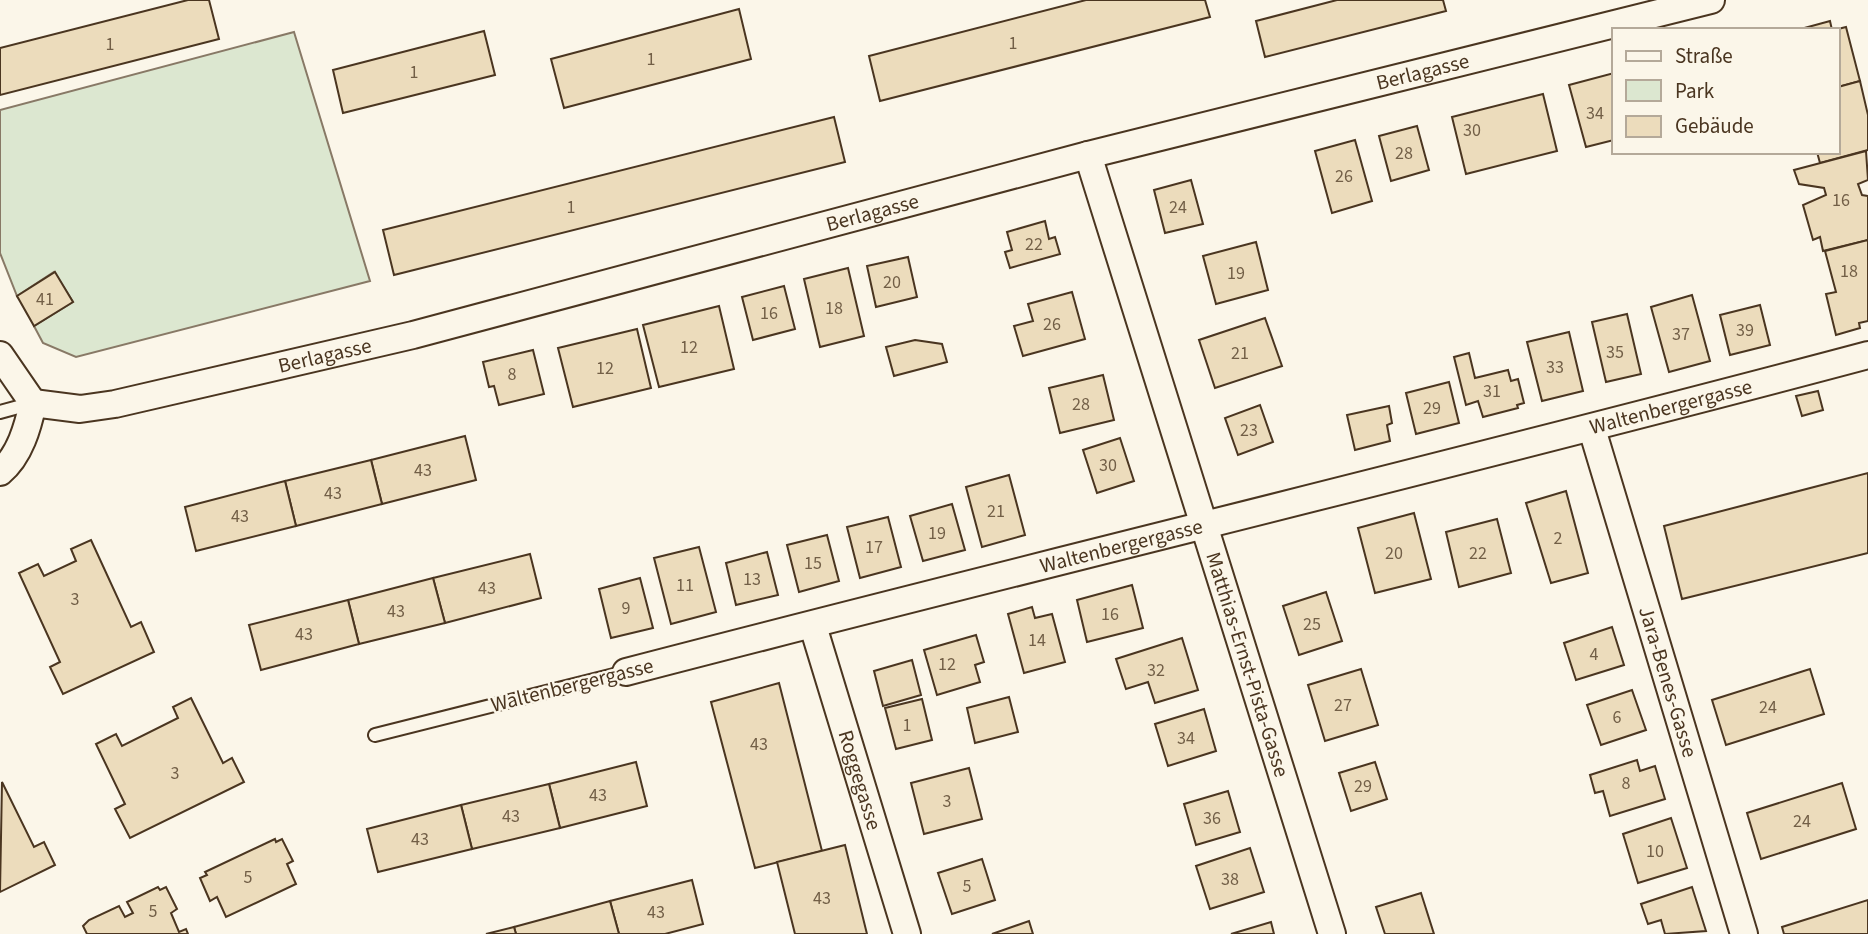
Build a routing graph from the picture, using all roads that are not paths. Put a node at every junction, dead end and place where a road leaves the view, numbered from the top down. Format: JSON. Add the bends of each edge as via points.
{"nodes":[{"id":1,"x":1711,"y":0,"type":"edge"},
{"id":2,"x":1088,"y":155,"type":"junction"},
{"id":3,"x":0,"y":355,"type":"edge"},
{"id":4,"x":1868,"y":355,"type":"edge"},
{"id":5,"x":33,"y":403,"type":"junction"},
{"id":6,"x":0,"y":412,"type":"edge"},
{"id":7,"x":1592,"y":429,"type":"junction"},
{"id":8,"x":0,"y":472,"type":"edge"},
{"id":9,"x":1202,"y":524,"type":"junction"},
{"id":10,"x":813,"y":626,"type":"junction"},
{"id":11,"x":626,"y":672,"type":"joint"},
{"id":12,"x":375,"y":735,"type":"dead end"},
{"id":13,"x":907,"y":934,"type":"edge"},
{"id":14,"x":1332,"y":934,"type":"edge"},
{"id":15,"x":1744,"y":934,"type":"edge"}],
"edges":[{"from":1,"to":2,"type":"street","name":"Berlagasse"},
{"from":2,"to":5,"type":"street","name":"Berlagasse","via":[[400,338],[115,404],[80,409]]},
{"from":2,"to":9,"type":"street","name":"Matthias-Ernst-Pista-Gasse"},
{"from":3,"to":5,"type":"street"},
{"from":4,"to":7,"type":"street","name":"Waltenbergergasse"},
{"from":5,"to":6,"type":"lane"},
{"from":5,"to":8,"type":"street","via":[[26,430]]},
{"from":7,"to":9,"type":"street","name":"Waltenbergergasse"},
{"from":7,"to":15,"type":"street","name":"Jara-Benes-Gasse"},
{"from":9,"to":10,"type":"street","name":"Waltenbergergasse"},
{"from":9,"to":14,"type":"street","name":"Matthias-Ernst-Pista-Gasse"},
{"from":10,"to":11,"type":"street","name":"Waltenbergergasse"},
{"from":10,"to":13,"type":"street","name":"Roggegasse"},
{"from":11,"to":12,"type":"lane","name":"Waltenbergergasse"}]}
